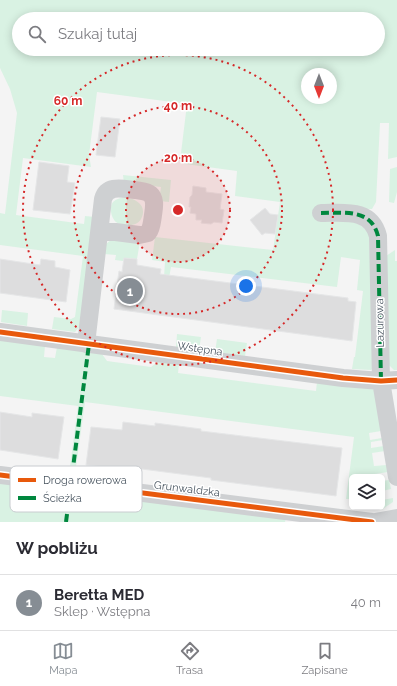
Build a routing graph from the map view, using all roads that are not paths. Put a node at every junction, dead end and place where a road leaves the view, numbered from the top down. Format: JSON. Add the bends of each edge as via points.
{"nodes":[{"id":1,"x":321,"y":213,"type":"dead end"},
{"id":2,"x":100,"y":230,"type":"dead end"},
{"id":3,"x":0,"y":332,"type":"edge"},
{"id":4,"x":86,"y":344,"type":"junction"},
{"id":5,"x":389,"y":380,"type":"edge"},
{"id":6,"x":0,"y":475,"type":"edge"},
{"id":7,"x":10,"y":476,"type":"edge"},
{"id":8,"x":397,"y":477,"type":"edge"},
{"id":9,"x":142,"y":493,"type":"edge"},
{"id":10,"x":397,"y":518,"type":"edge"},
{"id":11,"x":373,"y":522,"type":"edge"}],
"edges":[{"from":1,"to":5,"type":"street","name":"Lazurowa","via":[[362,215],[368,218],[376,229]]},
{"from":2,"to":4,"type":"street"},
{"from":3,"to":4,"type":"street","name":"Wstępna"},
{"from":4,"to":5,"type":"street","name":"Wstępna","via":[[343,378]]},
{"from":5,"to":8,"type":"street","name":"Lazurowa"},
{"from":6,"to":7,"type":"street","name":"Grunwaldzka"},
{"from":9,"to":11,"type":"street","name":"Grunwaldzka"},
{"from":10,"to":11,"type":"street","name":"Grunwaldzka"}]}
